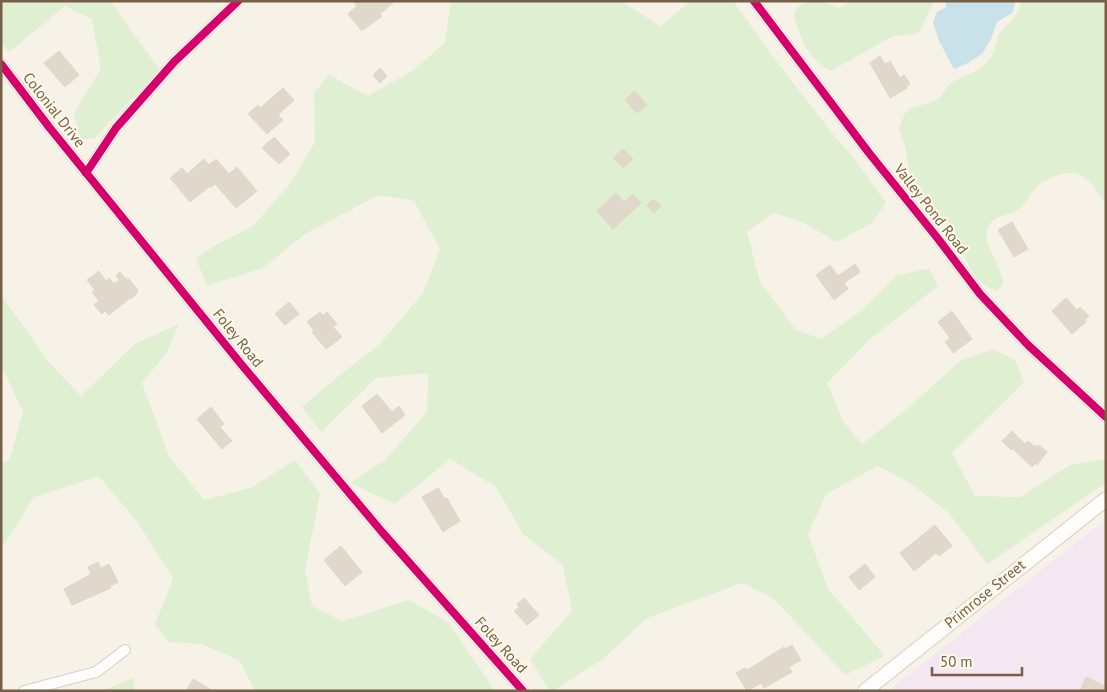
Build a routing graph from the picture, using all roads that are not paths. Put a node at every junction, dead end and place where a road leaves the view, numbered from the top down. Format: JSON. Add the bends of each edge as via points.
{"nodes":[{"id":1,"x":238,"y":1,"type":"edge"},
{"id":2,"x":754,"y":1,"type":"edge"},
{"id":3,"x":1,"y":64,"type":"edge"},
{"id":4,"x":86,"y":173,"type":"junction"},
{"id":5,"x":1106,"y":417,"type":"edge"},
{"id":6,"x":1106,"y":499,"type":"edge"},
{"id":7,"x":126,"y":650,"type":"dead end"},
{"id":8,"x":24,"y":691,"type":"edge"},
{"id":9,"x":523,"y":691,"type":"edge"},
{"id":10,"x":865,"y":691,"type":"edge"}],
"edges":[{"from":1,"to":4,"type":"street","via":[[174,62],[116,128]]},
{"from":2,"to":5,"type":"street","name":"Valley Pond Road","via":[[980,294],[1028,345]]},
{"from":3,"to":4,"type":"street","name":"Colonial Drive"},
{"from":4,"to":9,"type":"street","name":"Foley Road","via":[[382,532]]},
{"from":6,"to":10,"type":"main road","name":"Primrose Street"},
{"from":7,"to":8,"type":"street","via":[[96,672]]}]}
